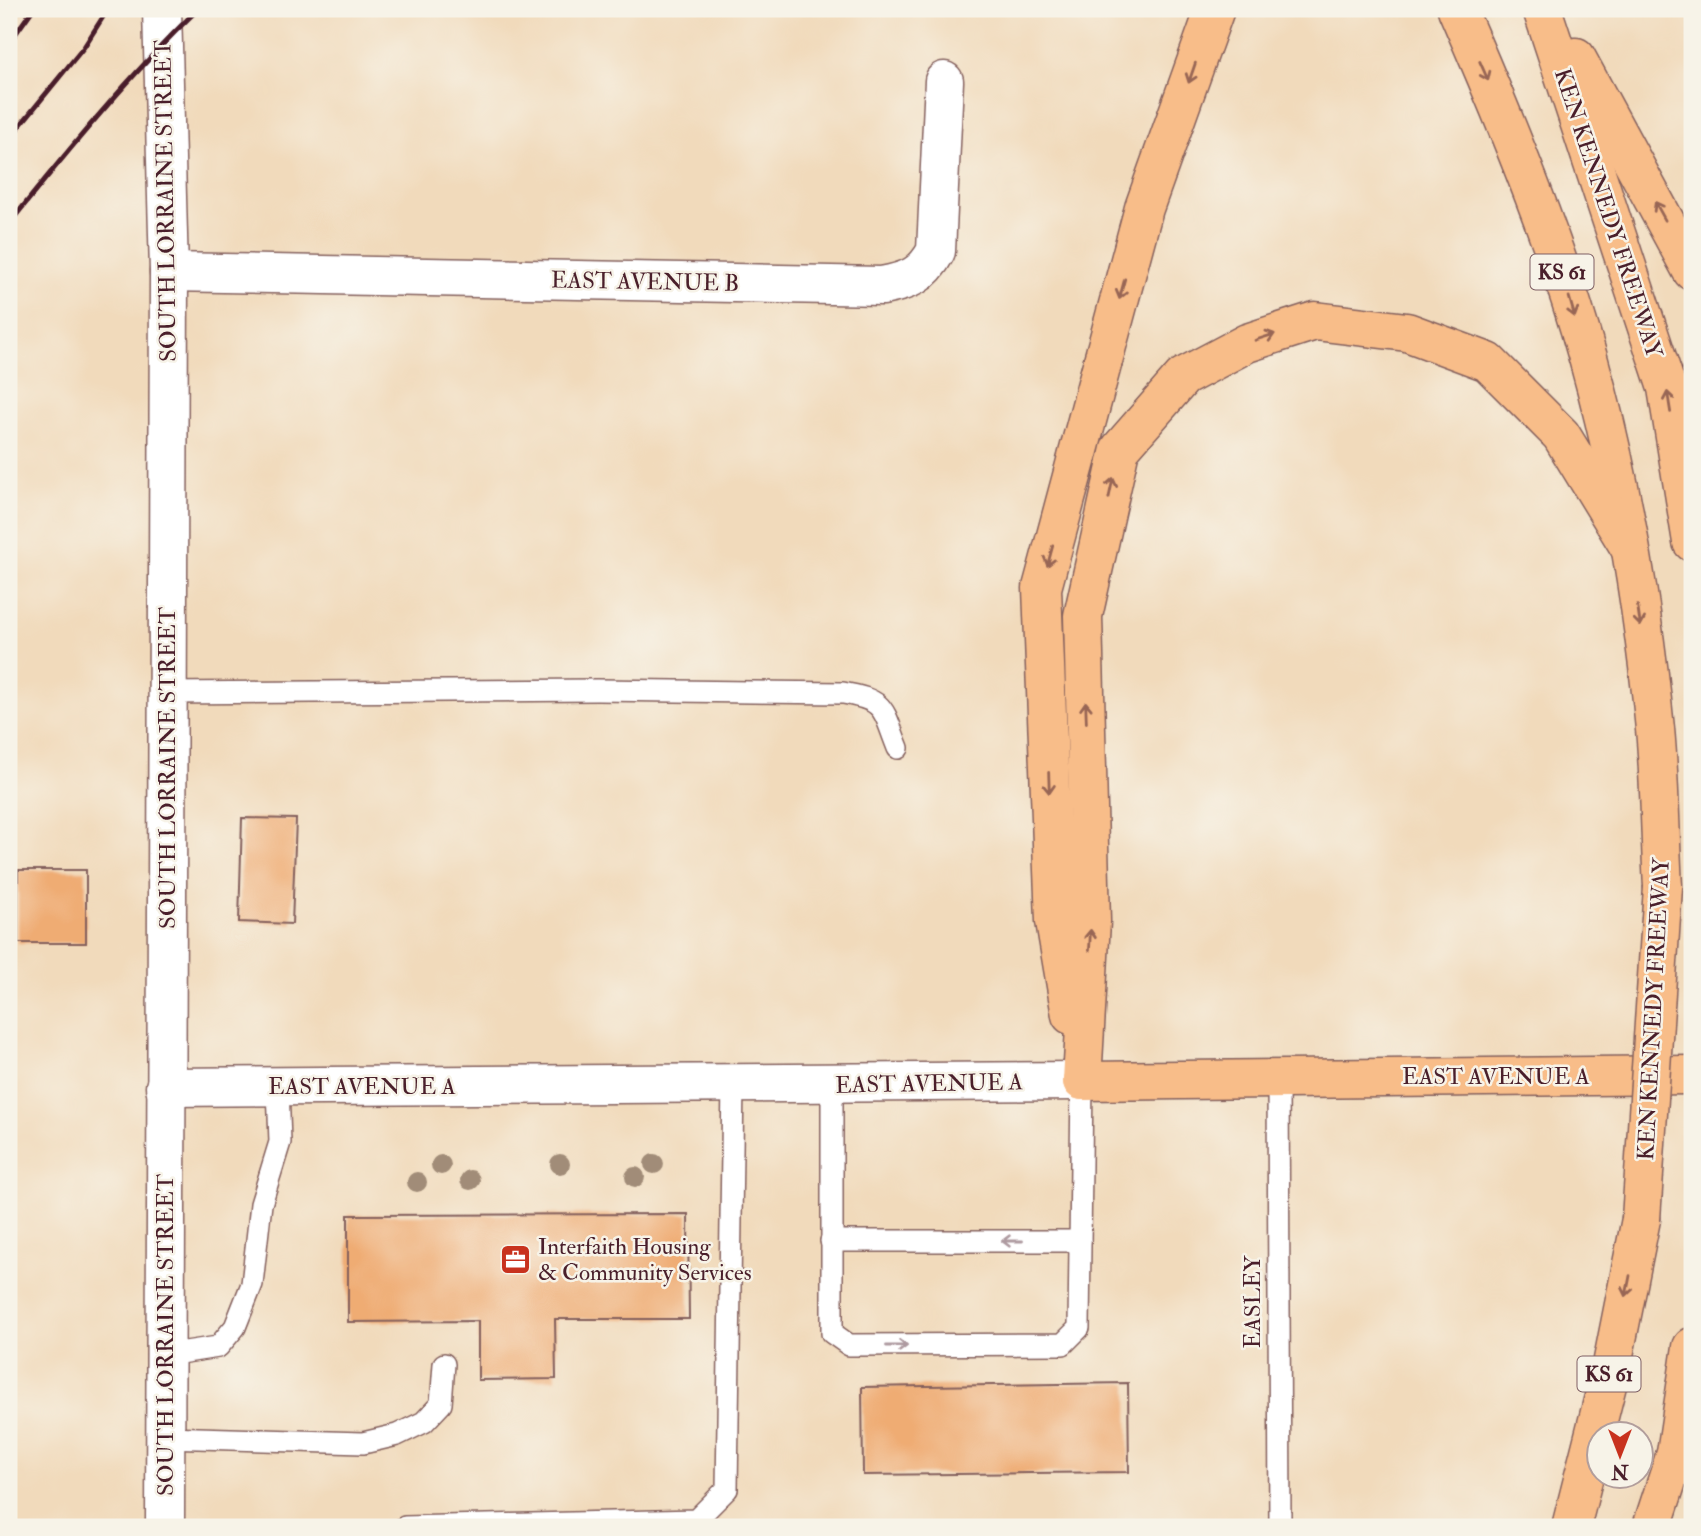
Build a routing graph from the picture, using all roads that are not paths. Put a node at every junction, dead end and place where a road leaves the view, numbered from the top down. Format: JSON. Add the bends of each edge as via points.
{"nodes":[{"id":1,"x":162,"y":9,"type":"edge"},
{"id":2,"x":1215,"y":9,"type":"edge"},
{"id":3,"x":1457,"y":9,"type":"edge"},
{"id":4,"x":1542,"y":9,"type":"edge"},
{"id":5,"x":1550,"y":9,"type":"edge"},
{"id":6,"x":944,"y":81,"type":"dead end"},
{"id":7,"x":1692,"y":271,"type":"edge"},
{"id":8,"x":169,"y":272,"type":"junction"},
{"id":9,"x":1692,"y":542,"type":"edge"},
{"id":10,"x":1630,"y":548,"type":"junction"},
{"id":11,"x":168,"y":693,"type":"junction"},
{"id":12,"x":898,"y":748,"type":"dead end"},
{"id":13,"x":1692,"y":1075,"type":"edge"},
{"id":14,"x":1278,"y":1077,"type":"junction"},
{"id":15,"x":1082,"y":1081,"type":"junction"},
{"id":16,"x":733,"y":1084,"type":"junction"},
{"id":17,"x":832,"y":1084,"type":"junction"},
{"id":18,"x":165,"y":1087,"type":"junction"},
{"id":19,"x":278,"y":1087,"type":"junction"},
{"id":20,"x":831,"y":1241,"type":"junction"},
{"id":21,"x":1080,"y":1241,"type":"junction"},
{"id":22,"x":1692,"y":1348,"type":"edge"},
{"id":23,"x":166,"y":1354,"type":"junction"},
{"id":24,"x":444,"y":1364,"type":"dead end"},
{"id":25,"x":165,"y":1437,"type":"junction"},
{"id":26,"x":165,"y":1527,"type":"edge"},
{"id":27,"x":405,"y":1527,"type":"edge"},
{"id":28,"x":1280,"y":1527,"type":"edge"},
{"id":29,"x":1572,"y":1527,"type":"edge"},
{"id":30,"x":1652,"y":1527,"type":"edge"}],
"edges":[{"from":1,"to":8,"type":"street","name":"SOUTH LORRAINE STREET"},
{"from":2,"to":15,"type":"main road","one_way":true,"via":[[1144,208],[1042,588],[1055,921]]},
{"from":3,"to":10,"type":"main road","name":"KEN KENNEDY FREEWAY","number":"KS 61","one_way":true,"via":[[1563,275],[1599,402]]},
{"from":9,"to":4,"type":"main road","name":"KEN KENNEDY FREEWAY","number":"KS 61","one_way":true,"via":[[1667,388]]},
{"from":7,"to":5,"type":"main road","one_way":true},
{"from":6,"to":8,"type":"street","name":"EAST AVENUE B","via":[[936,251],[927,268],[910,281],[881,286]]},
{"from":8,"to":11,"type":"street","name":"SOUTH LORRAINE STREET"},
{"from":15,"to":10,"type":"main road","one_way":true,"via":[[1091,921],[1083,616],[1120,449],[1183,377],[1247,343],[1315,321],[1407,332],[1488,362],[1561,435]]},
{"from":10,"to":29,"type":"main road","name":"KEN KENNEDY FREEWAY","number":"KS 61","one_way":true,"bridge":true,"via":[[1655,729],[1663,887],[1641,1219],[1612,1365]]},
{"from":11,"to":12,"type":"lane","via":[[843,692],[880,704]]},
{"from":11,"to":18,"type":"street","name":"SOUTH LORRAINE STREET"},
{"from":13,"to":14,"type":"main road","name":"EAST AVENUE A"},
{"from":14,"to":15,"type":"main road","name":"EAST AVENUE A"},
{"from":14,"to":28,"type":"lane","name":"EASLEY"},
{"from":15,"to":17,"type":"street","name":"EAST AVENUE A"},
{"from":15,"to":21,"type":"lane"},
{"from":16,"to":17,"type":"street","name":"EAST AVENUE A"},
{"from":16,"to":19,"type":"street","name":"EAST AVENUE A"},
{"from":16,"to":27,"type":"lane","via":[[727,1489],[696,1520]]},
{"from":17,"to":20,"type":"lane"},
{"from":18,"to":19,"type":"street","name":"EAST AVENUE A"},
{"from":18,"to":23,"type":"street","name":"SOUTH LORRAINE STREET"},
{"from":19,"to":23,"type":"lane","via":[[280,1142],[261,1204],[252,1284],[235,1327],[218,1347]]},
{"from":21,"to":20,"type":"lane","one_way":true},
{"from":20,"to":21,"type":"lane","one_way":true,"via":[[832,1333],[849,1346],[1063,1344],[1079,1328]]},
{"from":22,"to":30,"type":"main road","via":[[1676,1453]]},
{"from":23,"to":25,"type":"street","name":"SOUTH LORRAINE STREET"},
{"from":24,"to":25,"type":"lane","via":[[441,1404],[424,1422],[397,1435],[363,1443]]},
{"from":25,"to":26,"type":"street","name":"SOUTH LORRAINE STREET"}]}
